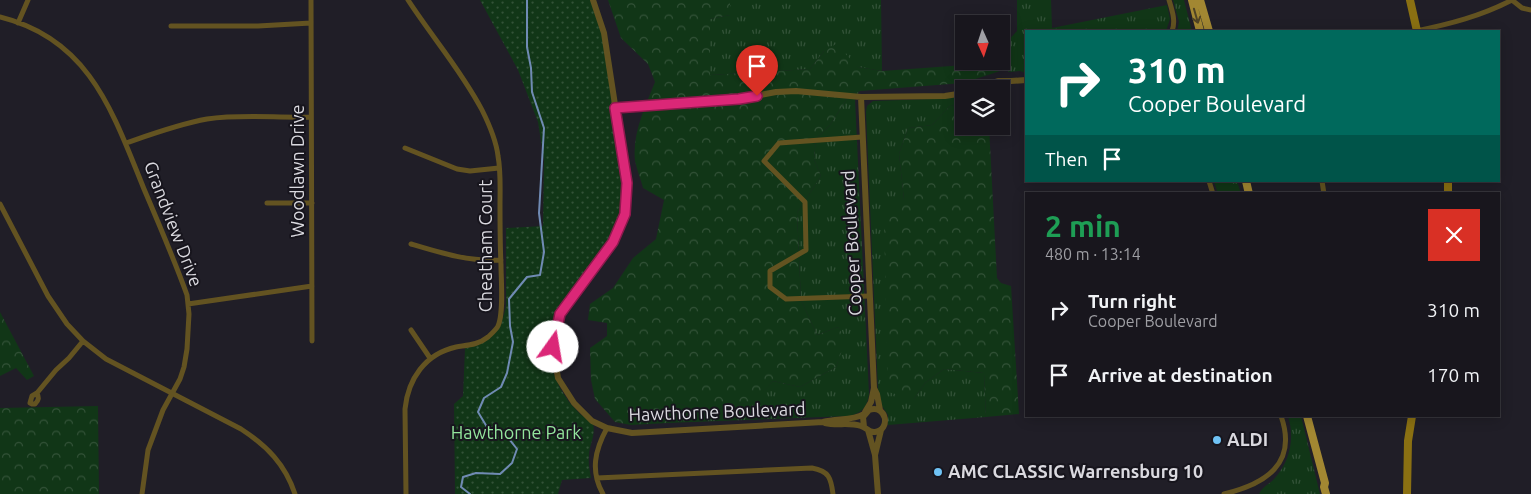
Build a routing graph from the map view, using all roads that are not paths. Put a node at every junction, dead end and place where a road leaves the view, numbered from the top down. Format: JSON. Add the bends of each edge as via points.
{"nodes":[{"id":1,"x":28,"y":0,"type":"edge"},
{"id":2,"x":311,"y":0,"type":"edge"},
{"id":3,"x":408,"y":0,"type":"edge"},
{"id":4,"x":593,"y":0,"type":"edge"},
{"id":5,"x":1169,"y":0,"type":"edge"},
{"id":6,"x":1192,"y":0,"type":"edge"},
{"id":7,"x":1200,"y":0,"type":"edge"},
{"id":8,"x":1410,"y":0,"type":"edge"},
{"id":9,"x":1531,"y":10,"type":"edge"},
{"id":10,"x":0,"y":17,"type":"edge"},
{"id":11,"x":18,"y":23,"type":"junction"},
{"id":12,"x":311,"y":23,"type":"junction"},
{"id":13,"x":171,"y":26,"type":"dead end"},
{"id":14,"x":1172,"y":30,"type":"edge"},
{"id":15,"x":1200,"y":30,"type":"edge"},
{"id":16,"x":1209,"y":30,"type":"edge"},
{"id":17,"x":1416,"y":30,"type":"edge"},
{"id":18,"x":1421,"y":30,"type":"edge"},
{"id":19,"x":1010,"y":80,"type":"edge"},
{"id":20,"x":1025,"y":80,"type":"edge"},
{"id":21,"x":955,"y":94,"type":"edge"},
{"id":22,"x":861,"y":97,"type":"junction"},
{"id":23,"x":615,"y":108,"type":"junction"},
{"id":24,"x":310,"y":117,"type":"junction"},
{"id":25,"x":862,"y":137,"type":"junction"},
{"id":26,"x":126,"y":143,"type":"junction"},
{"id":27,"x":405,"y":148,"type":"dead end"},
{"id":28,"x":500,"y":168,"type":"junction"},
{"id":29,"x":312,"y":203,"type":"junction"},
{"id":30,"x":0,"y":204,"type":"edge"},
{"id":31,"x":266,"y":204,"type":"dead end"},
{"id":32,"x":411,"y":244,"type":"dead end"},
{"id":33,"x":501,"y":260,"type":"junction"},
{"id":34,"x":312,"y":286,"type":"junction"},
{"id":35,"x":869,"y":296,"type":"junction"},
{"id":36,"x":188,"y":304,"type":"junction"},
{"id":37,"x":411,"y":330,"type":"dead end"},
{"id":38,"x":83,"y":341,"type":"junction"},
{"id":39,"x":312,"y":341,"type":"dead end"},
{"id":40,"x":430,"y":358,"type":"junction"},
{"id":41,"x":874,"y":388,"type":"junction"},
{"id":42,"x":37,"y":393,"type":"dead end"},
{"id":43,"x":172,"y":394,"type":"junction"},
{"id":44,"x":880,"y":410,"type":"junction"},
{"id":45,"x":865,"y":413,"type":"junction"},
{"id":46,"x":1280,"y":417,"type":"edge"},
{"id":47,"x":1307,"y":417,"type":"edge"},
{"id":48,"x":1412,"y":417,"type":"edge"},
{"id":49,"x":823,"y":422,"type":"junction"},
{"id":50,"x":607,"y":428,"type":"junction"},
{"id":51,"x":866,"y":428,"type":"junction"},
{"id":52,"x":881,"y":430,"type":"junction"},
{"id":53,"x":876,"y":455,"type":"junction"},
{"id":54,"x":597,"y":478,"type":"junction"},
{"id":55,"x":1325,"y":483,"type":"junction"},
{"id":56,"x":1249,"y":488,"type":"junction"},
{"id":57,"x":142,"y":494,"type":"edge"},
{"id":58,"x":295,"y":494,"type":"edge"},
{"id":59,"x":406,"y":494,"type":"edge"},
{"id":60,"x":603,"y":494,"type":"edge"},
{"id":61,"x":833,"y":494,"type":"edge"},
{"id":62,"x":878,"y":494,"type":"edge"},
{"id":63,"x":1224,"y":494,"type":"edge"},
{"id":64,"x":1252,"y":494,"type":"edge"},
{"id":65,"x":1326,"y":494,"type":"edge"},
{"id":66,"x":1331,"y":494,"type":"edge"},
{"id":67,"x":1407,"y":494,"type":"edge"}],
"edges":[{"from":1,"to":11,"type":"street"},
{"from":2,"to":12,"type":"street","name":"Woodlawn Drive"},
{"from":3,"to":28,"type":"street","name":"Cheatham Court","via":[[473,93],[491,128]]},
{"from":4,"to":23,"type":"street","name":"Hawthorne Boulevard","via":[[604,33]]},
{"from":5,"to":14,"type":"street"},
{"from":6,"to":15,"type":"main road","one_way":true},
{"from":7,"to":16,"type":"main road"},
{"from":8,"to":17,"type":"main road"},
{"from":9,"to":18,"type":"street","via":[[1512,0],[1467,19]]},
{"from":10,"to":11,"type":"street","name":"Grandview Drive"},
{"from":11,"to":26,"type":"street","name":"Grandview Drive","via":[[44,35],[65,50],[89,74]]},
{"from":12,"to":13,"type":"street"},
{"from":12,"to":24,"type":"street","name":"Woodlawn Drive"},
{"from":19,"to":20,"type":"street"},
{"from":21,"to":22,"type":"street"},
{"from":22,"to":23,"type":"street","via":[[796,90],[739,99]]},
{"from":22,"to":25,"type":"street","name":"Cooper Boulevard"},
{"from":23,"to":50,"type":"street","name":"Hawthorne Boulevard","via":[[627,183],[625,214],[613,242],[560,314],[553,347],[558,378],[574,403],[592,421]]},
{"from":24,"to":26,"type":"street","via":[[205,120]]},
{"from":24,"to":29,"type":"street","name":"Woodlawn Drive"},
{"from":25,"to":35,"type":"street","name":"Cooper Boulevard"},
{"from":25,"to":35,"type":"street","via":[[779,144],[764,161],[805,202],[806,250],[770,271],[770,287],[786,300]]},
{"from":26,"to":36,"type":"street","name":"Grandview Drive","via":[[182,280]]},
{"from":27,"to":28,"type":"street","via":[[470,171]]},
{"from":28,"to":33,"type":"street","name":"Cheatham Court"},
{"from":29,"to":31,"type":"street"},
{"from":29,"to":34,"type":"street","name":"Woodlawn Drive"},
{"from":30,"to":38,"type":"street","via":[[48,296]]},
{"from":32,"to":33,"type":"street","via":[[472,260]]},
{"from":33,"to":40,"type":"street","name":"Cheatham Court","via":[[498,326],[481,342]]},
{"from":34,"to":36,"type":"street"},
{"from":34,"to":39,"type":"street","name":"Woodlawn Drive"},
{"from":35,"to":41,"type":"street","name":"Cooper Boulevard"},
{"from":36,"to":43,"type":"street","name":"Grandview Drive","via":[[184,367]]},
{"from":37,"to":40,"type":"street"},
{"from":38,"to":42,"type":"street"},
{"from":38,"to":43,"type":"street","via":[[106,359]]},
{"from":40,"to":59,"type":"street","name":"Cheatham Court","via":[[418,371],[406,395]]},
{"from":41,"to":44,"type":"street","name":"Cooper Boulevard"},
{"from":41,"to":45,"type":"street","name":"Cooper Boulevard"},
{"from":43,"to":57,"type":"street","name":"Grandview Drive","via":[[148,450]]},
{"from":43,"to":58,"type":"street","via":[[256,439],[284,470]]},
{"from":44,"to":45,"type":"street","via":[[872,409]]},
{"from":44,"to":52,"type":"street","via":[[886,420]]},
{"from":45,"to":49,"type":"street","name":"Hawthorne Boulevard","via":[[856,418]]},
{"from":45,"to":51,"type":"street","via":[[862,420]]},
{"from":46,"to":56,"type":"street","via":[[1286,440],[1281,460],[1268,476]]},
{"from":47,"to":55,"type":"main road"},
{"from":48,"to":67,"type":"main road"},
{"from":49,"to":50,"type":"street","name":"Hawthorne Boulevard","via":[[632,433]]},
{"from":49,"to":51,"type":"street","name":"Hawthorne Boulevard"},
{"from":50,"to":54,"type":"street","via":[[596,455]]},
{"from":51,"to":52,"type":"street","via":[[874,432]]},
{"from":51,"to":53,"type":"street"},
{"from":52,"to":53,"type":"street"},
{"from":53,"to":62,"type":"street"},
{"from":54,"to":60,"type":"street"},
{"from":54,"to":61,"type":"street","via":[[812,468],[830,477]]},
{"from":55,"to":65,"type":"main road"},
{"from":55,"to":66,"type":"main road"},
{"from":56,"to":63,"type":"street"},
{"from":56,"to":64,"type":"street"}]}
